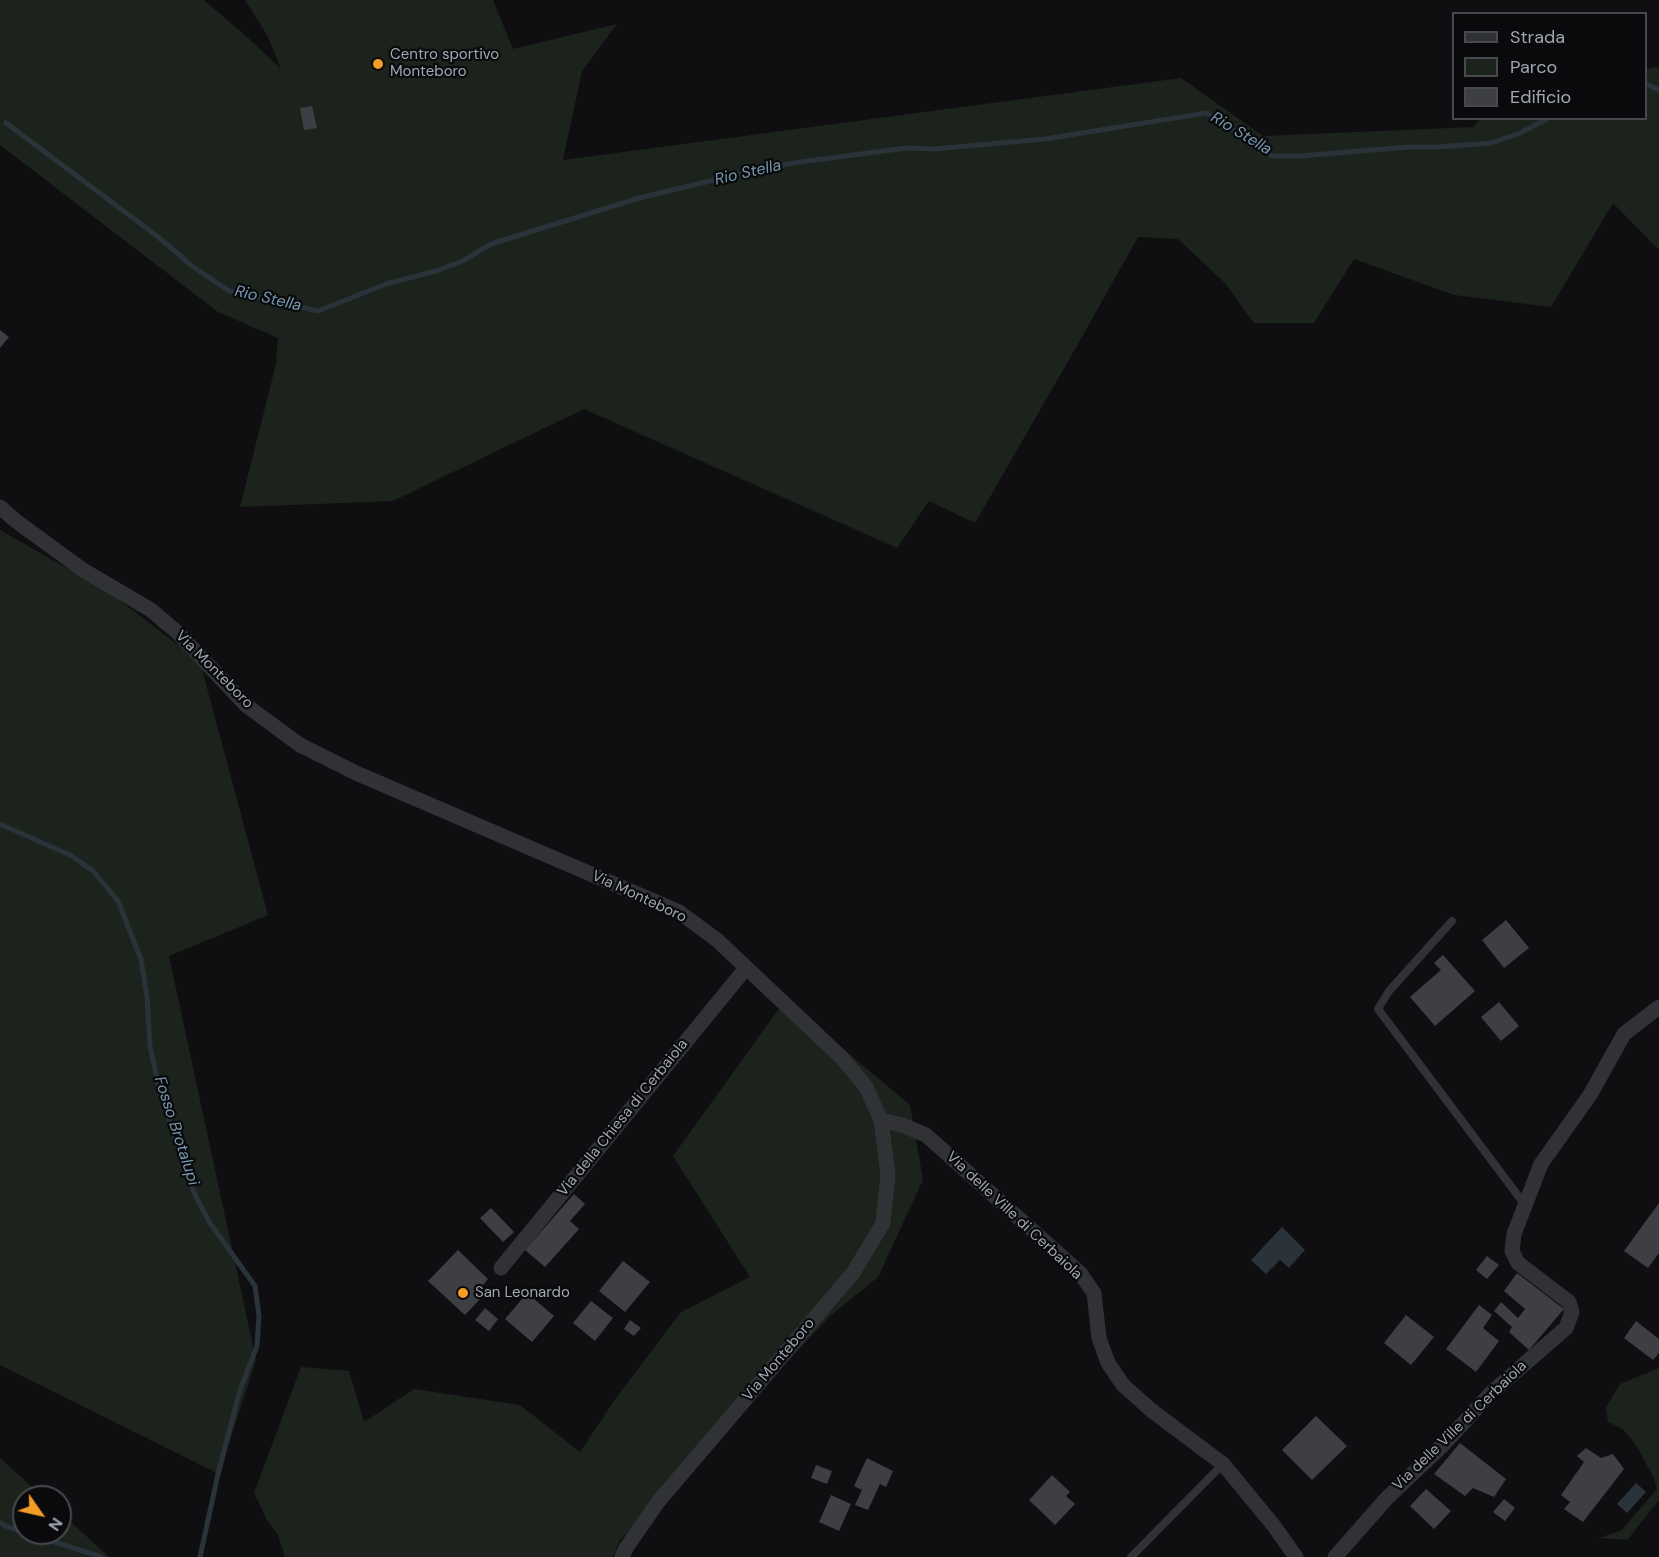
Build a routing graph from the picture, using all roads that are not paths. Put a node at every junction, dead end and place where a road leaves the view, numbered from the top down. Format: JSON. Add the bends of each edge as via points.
{"nodes":[{"id":1,"x":0,"y":507,"type":"edge"},
{"id":2,"x":1452,"y":921,"type":"dead end"},
{"id":3,"x":746,"y":968,"type":"junction"},
{"id":4,"x":1659,"y":1006,"type":"edge"},
{"id":5,"x":881,"y":1120,"type":"junction"},
{"id":6,"x":1526,"y":1206,"type":"junction"},
{"id":7,"x":501,"y":1268,"type":"dead end"},
{"id":8,"x":1223,"y":1464,"type":"junction"},
{"id":9,"x":622,"y":1557,"type":"edge"},
{"id":10,"x":1131,"y":1557,"type":"edge"},
{"id":11,"x":1296,"y":1557,"type":"edge"},
{"id":12,"x":1335,"y":1557,"type":"edge"}],
"edges":[{"from":1,"to":3,"type":"street","name":"Via Monteboro","via":[[83,570],[151,610],[248,706],[300,745],[356,773],[679,912]]},
{"from":2,"to":6,"type":"lane","via":[[1389,991],[1378,1009]]},
{"from":3,"to":5,"type":"street","name":"Via Monteboro","via":[[843,1058],[866,1087]]},
{"from":3,"to":7,"type":"street","name":"Via della Chiesa di Cerbaiola"},
{"from":4,"to":6,"type":"street","name":"Via delle Ville di Cerbaiola","via":[[1624,1034],[1590,1095],[1541,1164]]},
{"from":5,"to":8,"type":"street","name":"Via delle Ville di Cerbaiola","via":[[926,1135],[1080,1273],[1094,1293],[1099,1338],[1108,1364],[1123,1385]]},
{"from":5,"to":9,"type":"street","name":"Via Monteboro","via":[[888,1174],[883,1223],[854,1273],[658,1502]]},
{"from":6,"to":12,"type":"street","name":"Via delle Ville di Cerbaiola","via":[[1514,1234],[1512,1251],[1518,1263],[1569,1302],[1572,1312],[1566,1328],[1491,1393]]},
{"from":8,"to":10,"type":"lane"},
{"from":8,"to":11,"type":"street","name":"Via delle Ville di Cerbaiola"}]}
